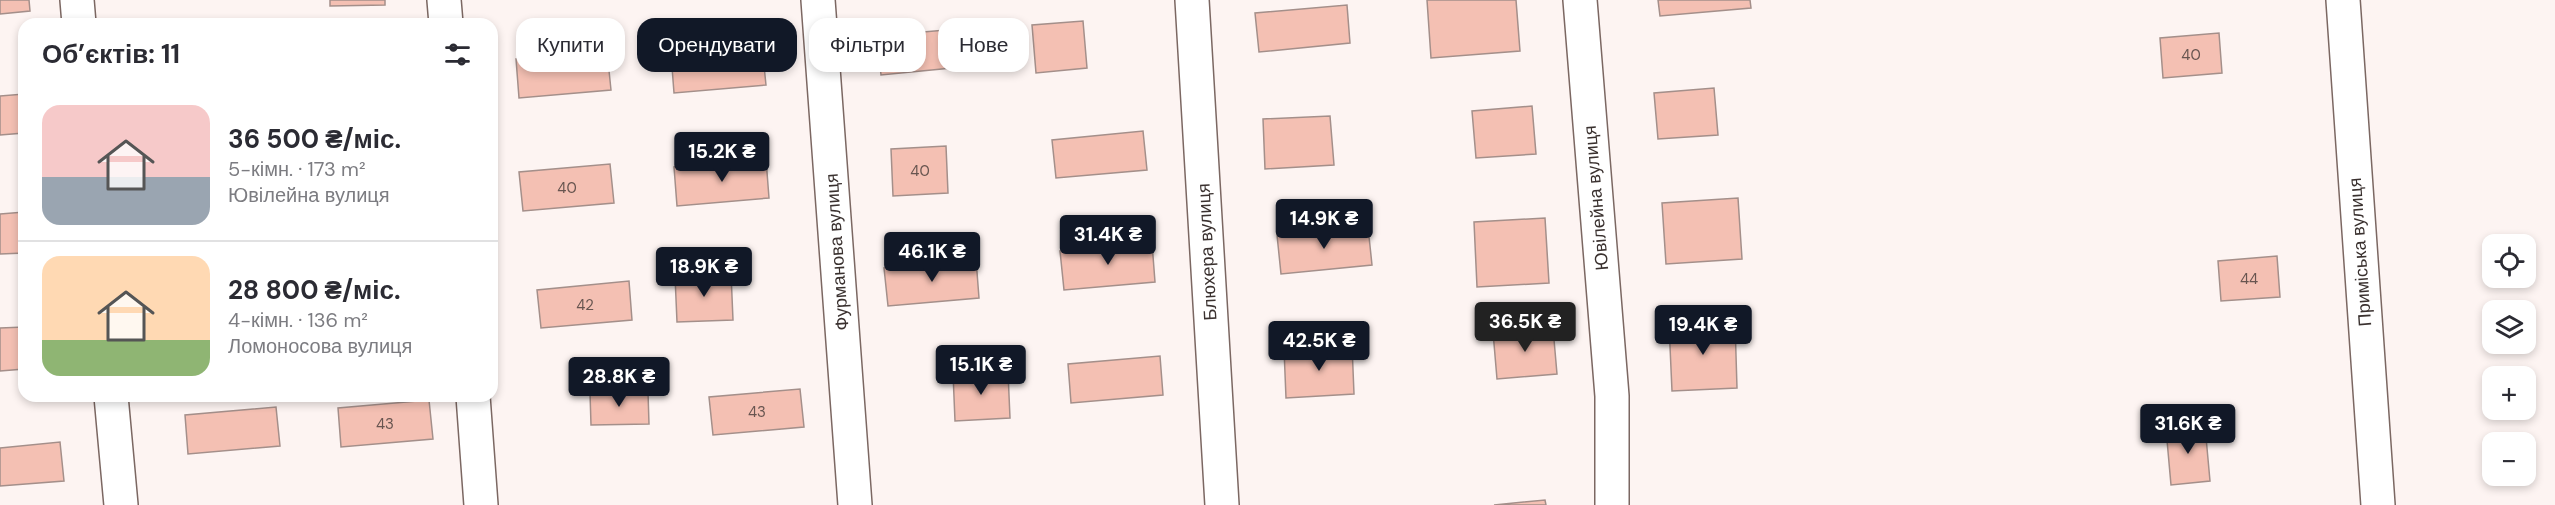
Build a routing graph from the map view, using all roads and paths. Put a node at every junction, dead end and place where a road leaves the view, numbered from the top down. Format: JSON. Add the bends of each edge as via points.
{"nodes":[{"id":1,"x":77,"y":0,"type":"edge"},
{"id":2,"x":444,"y":0,"type":"edge"},
{"id":3,"x":818,"y":0,"type":"edge"},
{"id":4,"x":1192,"y":0,"type":"edge"},
{"id":5,"x":1580,"y":0,"type":"edge"},
{"id":6,"x":2343,"y":0,"type":"edge"},
{"id":7,"x":78,"y":18,"type":"edge"},
{"id":8,"x":446,"y":18,"type":"edge"},
{"id":9,"x":112,"y":402,"type":"edge"},
{"id":10,"x":473,"y":402,"type":"edge"},
{"id":11,"x":121,"y":505,"type":"edge"},
{"id":12,"x":481,"y":505,"type":"edge"},
{"id":13,"x":855,"y":505,"type":"edge"},
{"id":14,"x":1222,"y":505,"type":"edge"},
{"id":15,"x":1612,"y":505,"type":"edge"},
{"id":16,"x":2378,"y":505,"type":"edge"}],
"edges":[{"from":1,"to":7,"type":"street"},
{"from":2,"to":8,"type":"street"},
{"from":3,"to":13,"type":"street","name":"Фурманова вулиця"},
{"from":4,"to":14,"type":"street","name":"Блюхера вулиця"},
{"from":5,"to":15,"type":"street","name":"Ювілейна вулиця","via":[[1611,396]]},
{"from":6,"to":16,"type":"street","name":"Приміська вулиця"},
{"from":9,"to":11,"type":"street"},
{"from":10,"to":12,"type":"street"}]}
